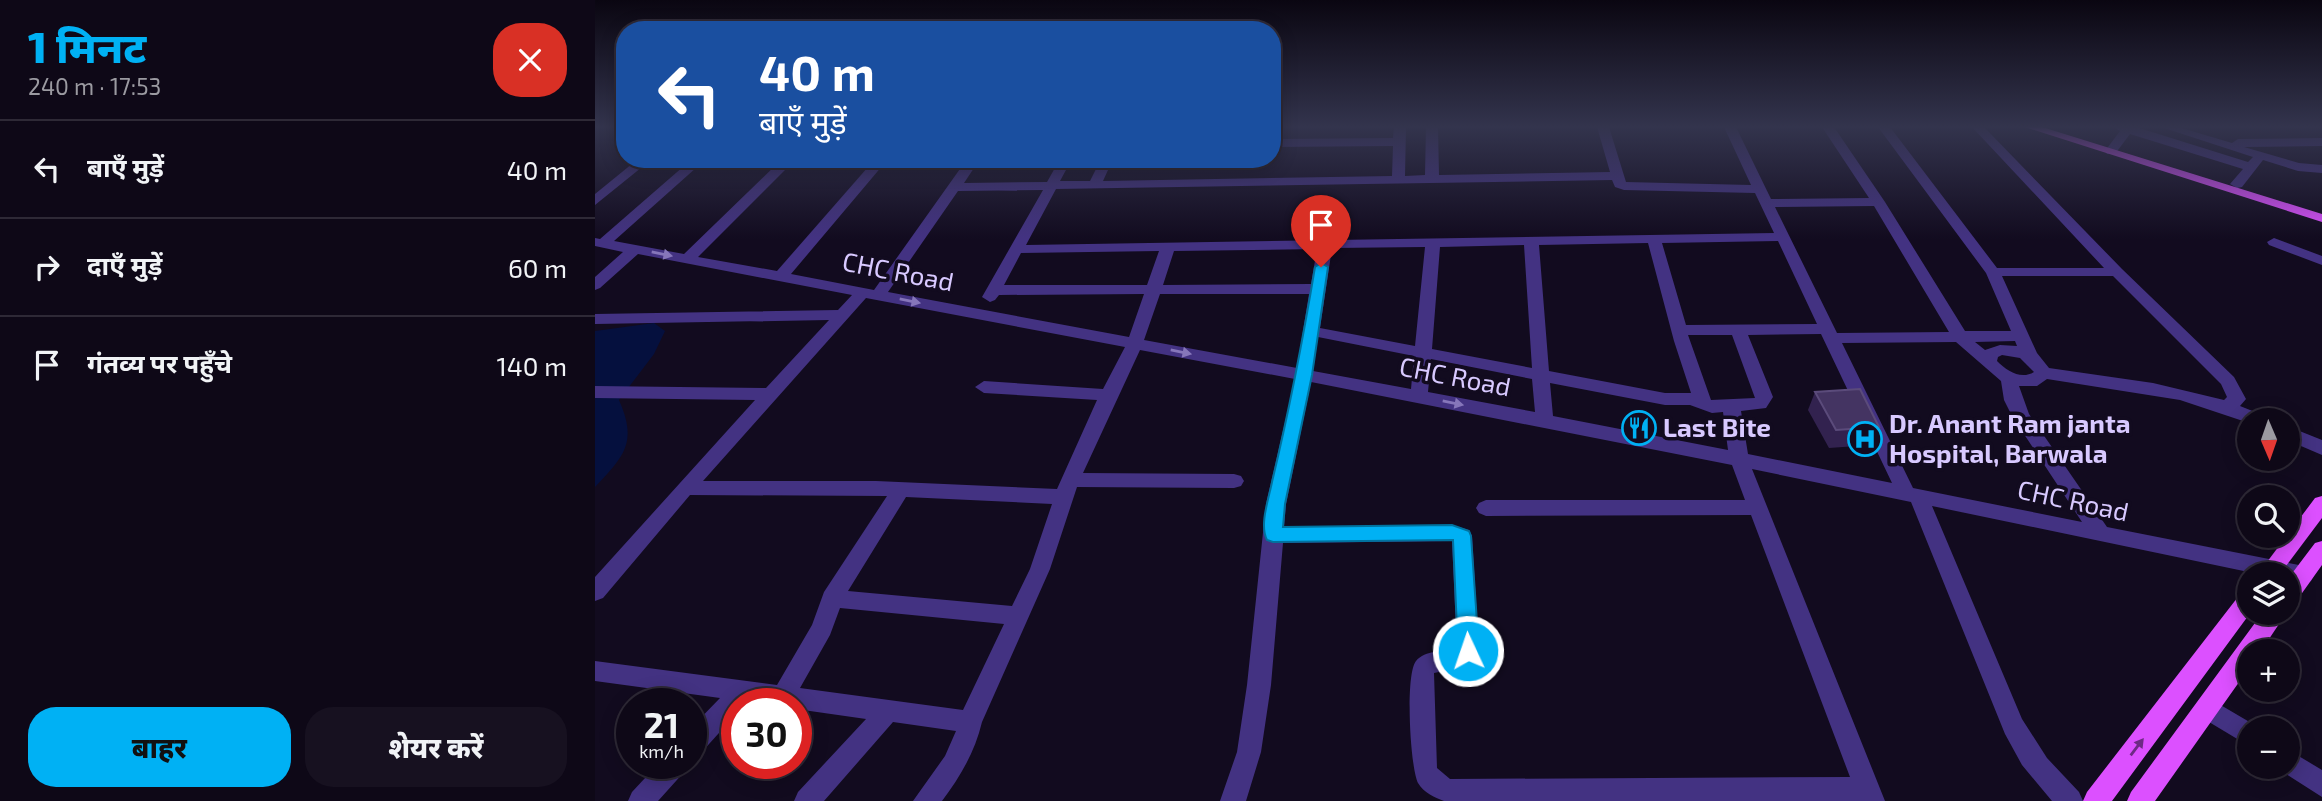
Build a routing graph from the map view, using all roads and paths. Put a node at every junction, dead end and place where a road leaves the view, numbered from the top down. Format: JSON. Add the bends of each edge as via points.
{"nodes":[{"id":1,"x":1398,"y":164,"type":"edge"},
{"id":2,"x":1432,"y":164,"type":"edge"},
{"id":3,"x":1614,"y":164,"type":"edge"},
{"id":4,"x":1748,"y":164,"type":"edge"},
{"id":5,"x":1853,"y":164,"type":"edge"},
{"id":6,"x":1912,"y":164,"type":"edge"},
{"id":7,"x":2014,"y":164,"type":"edge"},
{"id":8,"x":2160,"y":164,"type":"edge"},
{"id":9,"x":2167,"y":164,"type":"edge"},
{"id":10,"x":2243,"y":164,"type":"edge"},
{"id":11,"x":2253,"y":164,"type":"edge"},
{"id":12,"x":2290,"y":164,"type":"edge"},
{"id":13,"x":2251,"y":167,"type":"junction"},
{"id":14,"x":635,"y":168,"type":"edge"},
{"id":15,"x":689,"y":168,"type":"edge"},
{"id":16,"x":781,"y":168,"type":"edge"},
{"id":17,"x":874,"y":168,"type":"edge"},
{"id":18,"x":968,"y":168,"type":"edge"},
{"id":19,"x":1061,"y":168,"type":"edge"},
{"id":20,"x":1103,"y":168,"type":"edge"},
{"id":21,"x":2322,"y":169,"type":"edge"},
{"id":22,"x":1618,"y":176,"type":"junction"},
{"id":23,"x":1398,"y":179,"type":"junction"},
{"id":24,"x":1432,"y":179,"type":"junction"},
{"id":25,"x":1095,"y":184,"type":"junction"},
{"id":26,"x":2237,"y":184,"type":"junction"},
{"id":27,"x":1052,"y":185,"type":"junction"},
{"id":28,"x":955,"y":187,"type":"junction"},
{"id":29,"x":1764,"y":196,"type":"junction"},
{"id":30,"x":595,"y":201,"type":"edge"},
{"id":31,"x":1878,"y":202,"type":"junction"},
{"id":32,"x":2322,"y":211,"type":"edge"},
{"id":33,"x":2322,"y":218,"type":"edge"},
{"id":34,"x":1784,"y":237,"type":"junction"},
{"id":35,"x":1654,"y":239,"type":"junction"},
{"id":36,"x":1531,"y":241,"type":"junction"},
{"id":37,"x":600,"y":242,"type":"edge"},
{"id":38,"x":2274,"y":242,"type":"dead end"},
{"id":39,"x":1433,"y":243,"type":"junction"},
{"id":40,"x":1325,"y":244,"type":"junction"},
{"id":41,"x":1168,"y":247,"type":"junction"},
{"id":42,"x":635,"y":249,"type":"junction"},
{"id":43,"x":1017,"y":249,"type":"junction"},
{"id":44,"x":688,"y":259,"type":"junction"},
{"id":45,"x":2322,"y":261,"type":"edge"},
{"id":46,"x":1993,"y":272,"type":"junction"},
{"id":47,"x":2117,"y":272,"type":"junction"},
{"id":48,"x":781,"y":276,"type":"junction"},
{"id":49,"x":595,"y":285,"type":"edge"},
{"id":50,"x":1318,"y":289,"type":"junction"},
{"id":51,"x":994,"y":290,"type":"junction"},
{"id":52,"x":1153,"y":290,"type":"junction"},
{"id":53,"x":870,"y":293,"type":"junction"},
{"id":54,"x":981,"y":314,"type":"junction"},
{"id":55,"x":842,"y":315,"type":"junction"},
{"id":56,"x":595,"y":318,"type":"edge"},
{"id":57,"x":1679,"y":330,"type":"junction"},
{"id":58,"x":1738,"y":330,"type":"junction"},
{"id":59,"x":1311,"y":331,"type":"junction"},
{"id":60,"x":1830,"y":333,"type":"junction"},
{"id":61,"x":2022,"y":336,"type":"junction"},
{"id":62,"x":1960,"y":337,"type":"junction"},
{"id":63,"x":1135,"y":343,"type":"junction"},
{"id":64,"x":1423,"y":352,"type":"junction"},
{"id":65,"x":2028,"y":355,"type":"junction"},
{"id":66,"x":1989,"y":362,"type":"junction"},
{"id":67,"x":2043,"y":373,"type":"junction"},
{"id":68,"x":1304,"y":375,"type":"junction"},
{"id":69,"x":1541,"y":375,"type":"junction"},
{"id":70,"x":2009,"y":378,"type":"junction"},
{"id":71,"x":984,"y":387,"type":"dead end"},
{"id":72,"x":595,"y":392,"type":"edge"},
{"id":73,"x":769,"y":394,"type":"junction"},
{"id":74,"x":1108,"y":395,"type":"junction"},
{"id":75,"x":1419,"y":396,"type":"junction"},
{"id":76,"x":1704,"y":405,"type":"junction"},
{"id":77,"x":1731,"y":406,"type":"junction"},
{"id":78,"x":2228,"y":406,"type":"junction"},
{"id":79,"x":2237,"y":410,"type":"edge"},
{"id":80,"x":1544,"y":420,"type":"junction"},
{"id":81,"x":2300,"y":438,"type":"edge"},
{"id":82,"x":2322,"y":448,"type":"edge"},
{"id":83,"x":1739,"y":459,"type":"junction"},
{"id":84,"x":1234,"y":481,"type":"dead end"},
{"id":85,"x":685,"y":488,"type":"junction"},
{"id":86,"x":1067,"y":488,"type":"junction"},
{"id":87,"x":901,"y":489,"type":"junction"},
{"id":88,"x":1912,"y":494,"type":"junction"},
{"id":89,"x":2322,"y":503,"type":"edge"},
{"id":90,"x":1758,"y":507,"type":"junction"},
{"id":91,"x":1486,"y":508,"type":"dead end"},
{"id":92,"x":2100,"y":533,"type":"junction"},
{"id":93,"x":1273,"y":535,"type":"junction"},
{"id":94,"x":2322,"y":549,"type":"edge"},
{"id":95,"x":2277,"y":562,"type":"edge"},
{"id":96,"x":2237,"y":564,"type":"edge"},
{"id":97,"x":2300,"y":575,"type":"edge"},
{"id":98,"x":2304,"y":575,"type":"junction"},
{"id":99,"x":2300,"y":580,"type":"edge"},
{"id":100,"x":595,"y":592,"type":"edge"},
{"id":101,"x":832,"y":598,"type":"junction"},
{"id":102,"x":1018,"y":616,"type":"junction"},
{"id":103,"x":2237,"y":616,"type":"edge"},
{"id":104,"x":2267,"y":625,"type":"edge"},
{"id":105,"x":595,"y":671,"type":"edge"},
{"id":106,"x":721,"y":688,"type":"edge"},
{"id":107,"x":788,"y":688,"type":"edge"},
{"id":108,"x":812,"y":700,"type":"edge"},
{"id":109,"x":2207,"y":708,"type":"junction"},
{"id":110,"x":889,"y":710,"type":"junction"},
{"id":111,"x":721,"y":714,"type":"edge"},
{"id":112,"x":970,"y":722,"type":"junction"},
{"id":113,"x":2237,"y":727,"type":"edge"},
{"id":114,"x":707,"y":729,"type":"edge"},
{"id":115,"x":2300,"y":770,"type":"edge"},
{"id":116,"x":661,"y":779,"type":"edge"},
{"id":117,"x":2322,"y":785,"type":"edge"},
{"id":118,"x":1870,"y":795,"type":"edge"},
{"id":119,"x":641,"y":801,"type":"edge"},
{"id":120,"x":807,"y":801,"type":"edge"},
{"id":121,"x":926,"y":801,"type":"edge"},
{"id":122,"x":1233,"y":801,"type":"edge"},
{"id":123,"x":2070,"y":801,"type":"edge"},
{"id":124,"x":2096,"y":801,"type":"edge"},
{"id":125,"x":2140,"y":801,"type":"edge"}],
"edges":[{"from":1,"to":23,"type":"street"},
{"from":2,"to":24,"type":"street"},
{"from":3,"to":22,"type":"street"},
{"from":4,"to":29,"type":"street"},
{"from":5,"to":31,"type":"street"},
{"from":6,"to":46,"type":"street"},
{"from":7,"to":47,"type":"street"},
{"from":8,"to":33,"type":"main road"},
{"from":9,"to":26,"type":"main road"},
{"from":10,"to":13,"type":"street"},
{"from":11,"to":13,"type":"street"},
{"from":12,"to":21,"type":"street"},
{"from":13,"to":26,"type":"street"},
{"from":14,"to":30,"type":"street"},
{"from":15,"to":37,"type":"street"},
{"from":16,"to":44,"type":"street"},
{"from":17,"to":48,"type":"street"},
{"from":18,"to":28,"type":"street"},
{"from":19,"to":27,"type":"street"},
{"from":20,"to":25,"type":"street"},
{"from":22,"to":24,"type":"street"},
{"from":22,"to":29,"type":"street","via":[[1620,184],[1629,187]]},
{"from":23,"to":24,"type":"street"},
{"from":23,"to":25,"type":"street"},
{"from":25,"to":27,"type":"street"},
{"from":26,"to":32,"type":"main road"},
{"from":27,"to":28,"type":"street"},
{"from":27,"to":43,"type":"street"},
{"from":28,"to":53,"type":"street"},
{"from":29,"to":31,"type":"street"},
{"from":29,"to":34,"type":"street"},
{"from":31,"to":62,"type":"street"},
{"from":34,"to":35,"type":"street"},
{"from":34,"to":60,"type":"street"},
{"from":35,"to":36,"type":"street"},
{"from":35,"to":57,"type":"street"},
{"from":36,"to":39,"type":"street"},
{"from":36,"to":69,"type":"street"},
{"from":37,"to":42,"type":"street","name":"CHC Road"},
{"from":38,"to":45,"type":"street"},
{"from":39,"to":40,"type":"street"},
{"from":39,"to":64,"type":"street"},
{"from":40,"to":41,"type":"street"},
{"from":40,"to":50,"type":"street"},
{"from":41,"to":43,"type":"street"},
{"from":41,"to":52,"type":"street"},
{"from":42,"to":44,"type":"street","name":"CHC Road","one_way":true},
{"from":42,"to":49,"type":"street"},
{"from":43,"to":51,"type":"street"},
{"from":44,"to":48,"type":"street","name":"CHC Road"},
{"from":46,"to":47,"type":"street"},
{"from":46,"to":61,"type":"street"},
{"from":47,"to":78,"type":"street","via":[[2228,381],[2237,399]]},
{"from":48,"to":53,"type":"street","name":"CHC Road"},
{"from":50,"to":52,"type":"street"},
{"from":50,"to":59,"type":"street"},
{"from":51,"to":52,"type":"street"},
{"from":51,"to":54,"type":"street"},
{"from":52,"to":63,"type":"street"},
{"from":53,"to":54,"type":"street","name":"CHC Road","one_way":true},
{"from":53,"to":55,"type":"street"},
{"from":54,"to":63,"type":"street","name":"CHC Road"},
{"from":55,"to":56,"type":"street"},
{"from":55,"to":73,"type":"street"},
{"from":57,"to":58,"type":"street"},
{"from":57,"to":76,"type":"street"},
{"from":58,"to":60,"type":"street"},
{"from":58,"to":77,"type":"street","via":[[1764,397],[1760,404]]},
{"from":59,"to":64,"type":"street"},
{"from":59,"to":68,"type":"street"},
{"from":60,"to":62,"type":"street"},
{"from":60,"to":88,"type":"street"},
{"from":61,"to":62,"type":"street"},
{"from":61,"to":65,"type":"street"},
{"from":62,"to":66,"type":"street"},
{"from":63,"to":68,"type":"street","name":"CHC Road","one_way":true},
{"from":63,"to":74,"type":"street"},
{"from":64,"to":69,"type":"street"},
{"from":64,"to":75,"type":"street"},
{"from":65,"to":66,"type":"street","via":[[2000,350],[1990,354]]},
{"from":65,"to":67,"type":"street"},
{"from":66,"to":70,"type":"street"},
{"from":67,"to":70,"type":"street","via":[[2037,380],[2024,382]]},
{"from":67,"to":78,"type":"street","via":[[2167,391]]},
{"from":68,"to":75,"type":"street","name":"CHC Road"},
{"from":68,"to":93,"type":"street"},
{"from":69,"to":76,"type":"street","via":[[1665,400],[1692,399]]},
{"from":69,"to":80,"type":"street"},
{"from":70,"to":92,"type":"street","via":[[2021,416]]},
{"from":71,"to":74,"type":"street"},
{"from":72,"to":73,"type":"street"},
{"from":73,"to":85,"type":"street"},
{"from":74,"to":86,"type":"street"},
{"from":75,"to":80,"type":"street","name":"CHC Road","one_way":true},
{"from":76,"to":77,"type":"street"},
{"from":77,"to":83,"type":"street"},
{"from":78,"to":79,"type":"street"},
{"from":80,"to":83,"type":"street","name":"CHC Road"},
{"from":81,"to":82,"type":"street"},
{"from":83,"to":88,"type":"street","name":"CHC Road"},
{"from":83,"to":90,"type":"street"},
{"from":84,"to":86,"type":"street"},
{"from":85,"to":87,"type":"street"},
{"from":85,"to":100,"type":"street"},
{"from":86,"to":87,"type":"street"},
{"from":86,"to":102,"type":"street","via":[[1040,569]]},
{"from":87,"to":101,"type":"street"},
{"from":88,"to":92,"type":"street","name":"CHC Road"},
{"from":88,"to":123,"type":"street","via":[[2017,735],[2045,778]]},
{"from":89,"to":95,"type":"main road"},
{"from":90,"to":91,"type":"street"},
{"from":90,"to":118,"type":"street"},
{"from":92,"to":96,"type":"street","name":"CHC Road"},
{"from":93,"to":118,"type":"street","via":[[1462,536],[1468,651],[1459,661],[1431,662],[1422,671],[1425,768],[1438,787],[1450,791]]},
{"from":93,"to":122,"type":"street","via":[[1249,752]]},
{"from":94,"to":98,"type":"main road"},
{"from":97,"to":98,"type":"street","name":"CHC Road"},
{"from":98,"to":99,"type":"main road"},
{"from":101,"to":102,"type":"street"},
{"from":101,"to":107,"type":"street","via":[[822,628]]},
{"from":102,"to":112,"type":"street"},
{"from":124,"to":103,"type":"main road","one_way":true},
{"from":104,"to":109,"type":"main road"},
{"from":105,"to":106,"type":"street"},
{"from":108,"to":110,"type":"street"},
{"from":109,"to":113,"type":"street"},
{"from":109,"to":125,"type":"main road"},
{"from":110,"to":112,"type":"street"},
{"from":110,"to":120,"type":"street"},
{"from":111,"to":114,"type":"street"},
{"from":112,"to":121,"type":"street","via":[[958,760]]},
{"from":115,"to":117,"type":"street"},
{"from":116,"to":119,"type":"street"}]}
